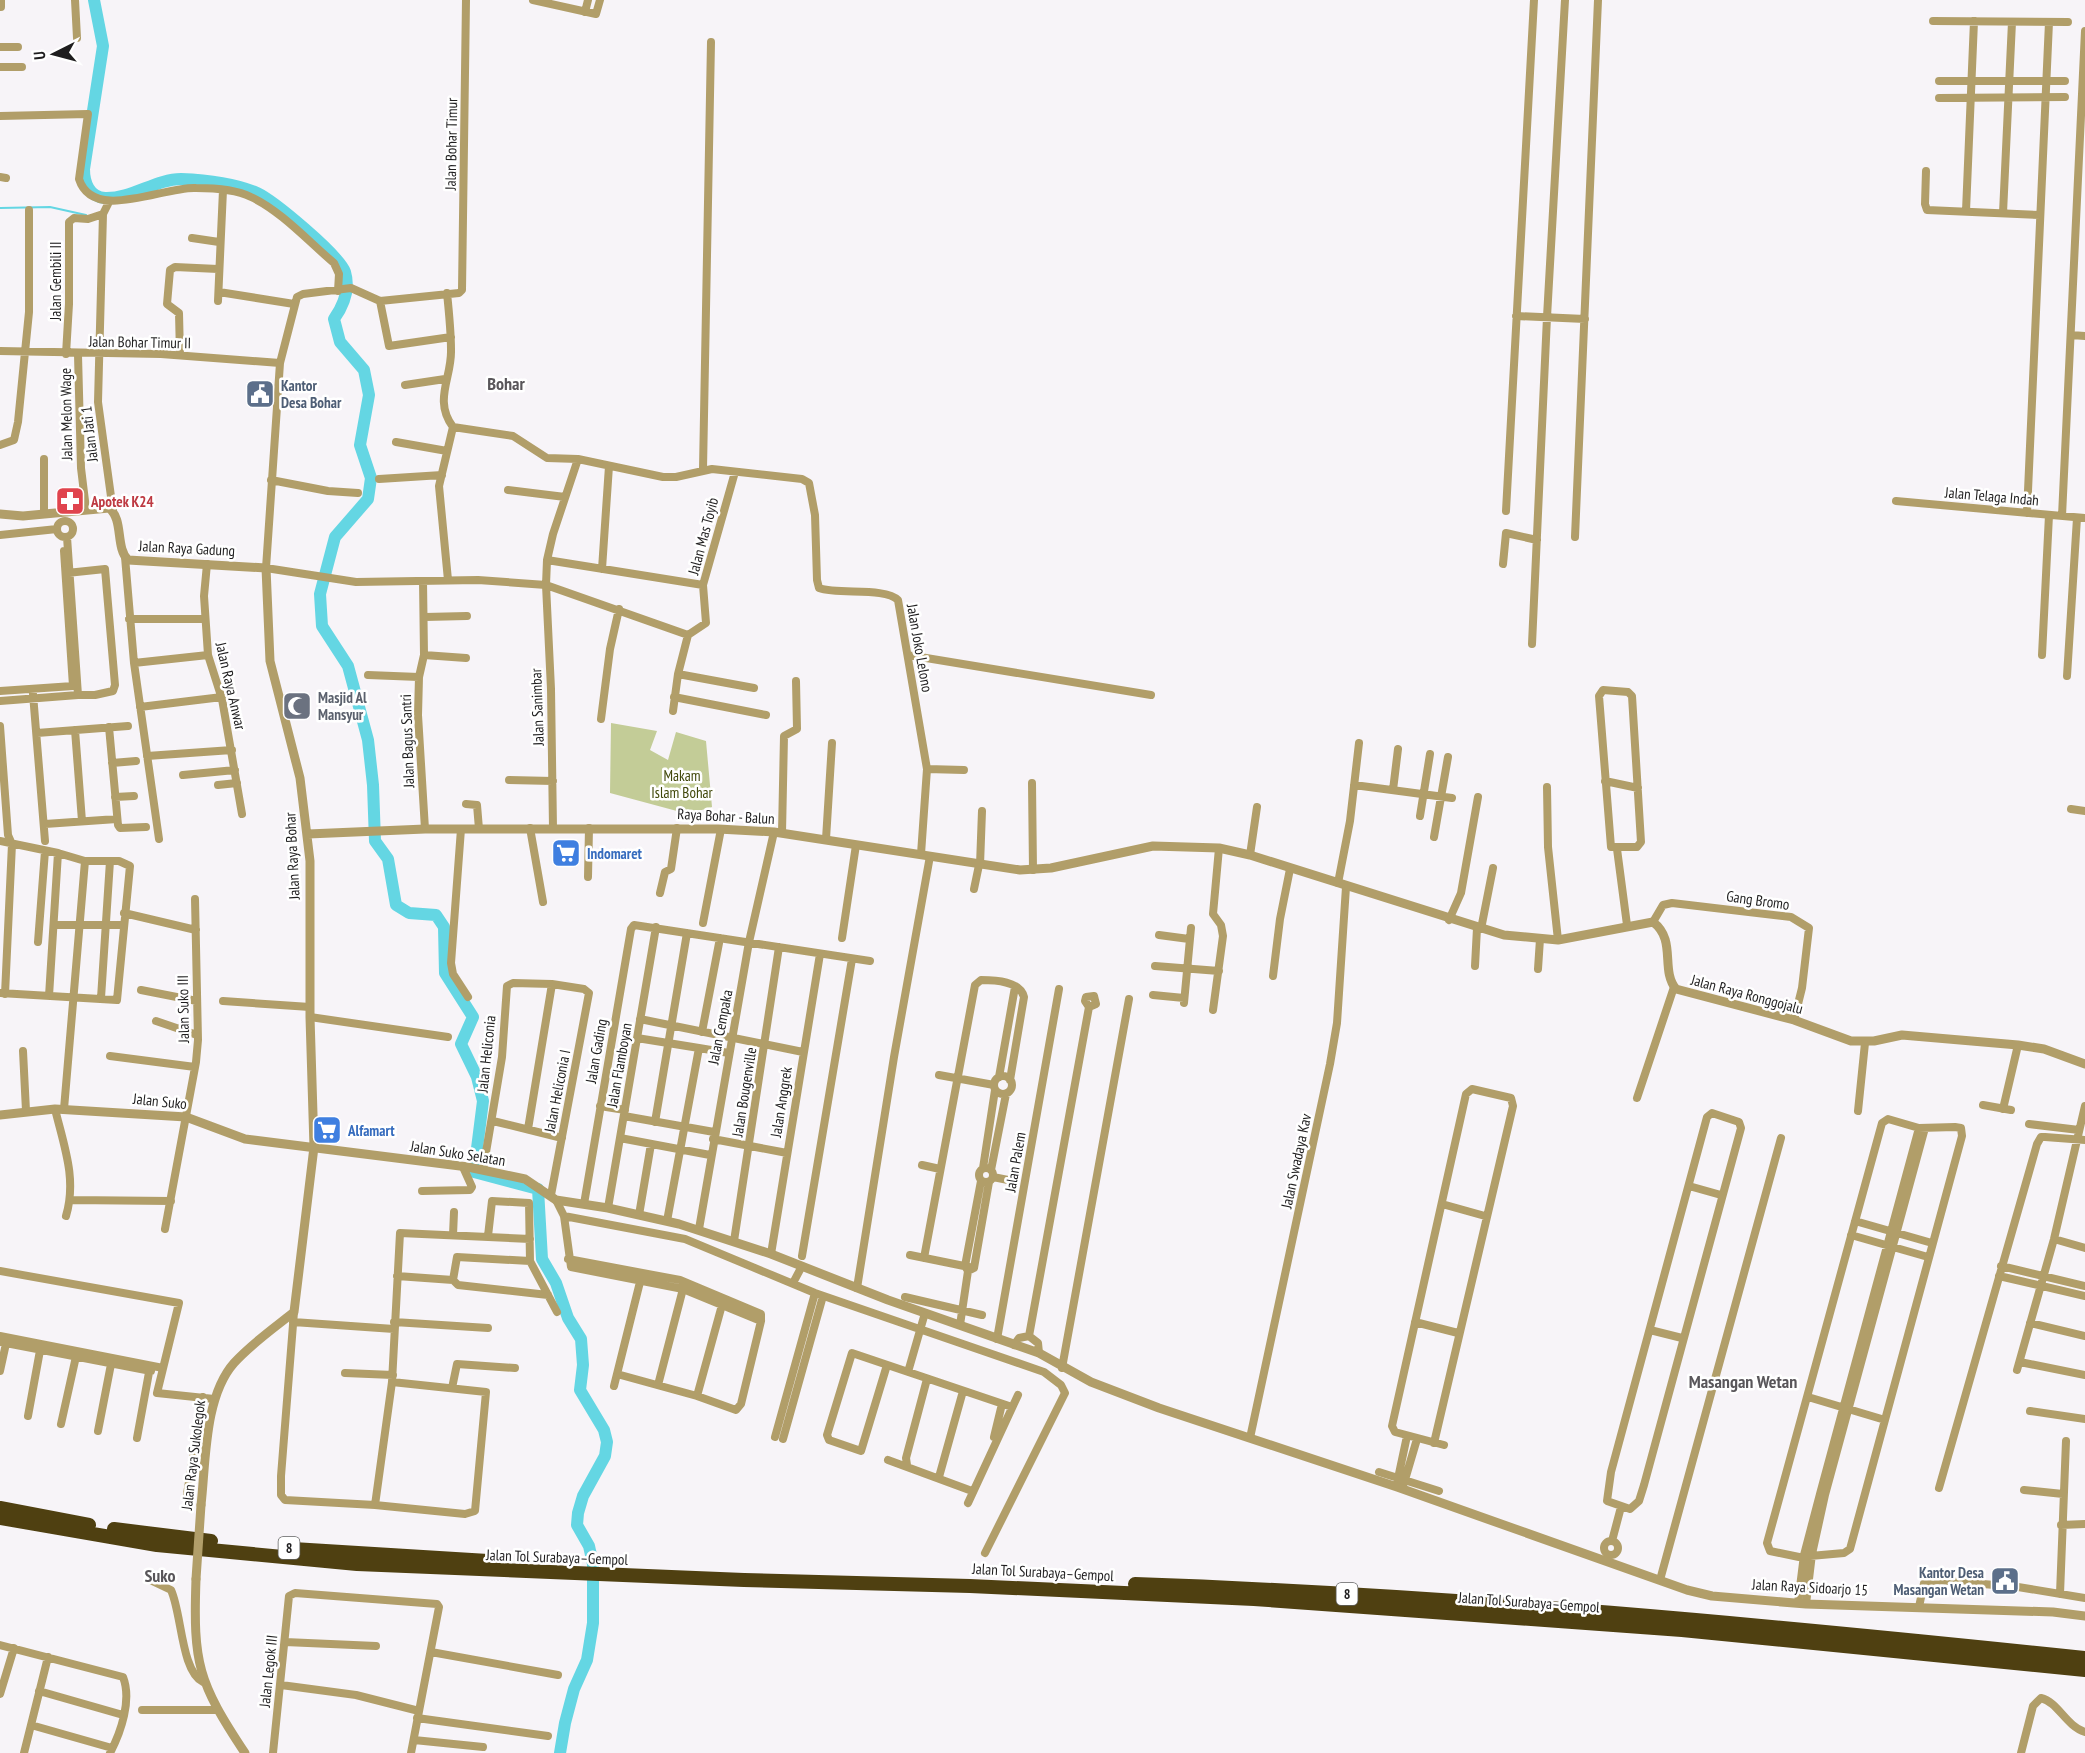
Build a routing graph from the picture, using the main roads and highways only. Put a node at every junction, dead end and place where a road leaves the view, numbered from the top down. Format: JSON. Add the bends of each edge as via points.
{"nodes":[{"id":1,"x":0,"y":1508,"type":"edge"},
{"id":2,"x":0,"y":1518,"type":"edge"},
{"id":3,"x":581,"y":1570,"type":"junction"},
{"id":4,"x":607,"y":1571,"type":"junction"},
{"id":5,"x":2085,"y":1658,"type":"edge"},
{"id":6,"x":2085,"y":1670,"type":"edge"}],
"edges":[{"from":1,"to":3,"type":"highway","name":"Jalan Tol Surabaya–Gempol","number":"8","via":[[108,1528],[239,1544]]},
{"from":2,"to":3,"type":"highway","name":"Jalan Tol Surabaya–Gempol","number":"8","via":[[157,1545],[357,1564]]},
{"from":3,"to":4,"type":"highway","name":"Jalan Tol Surabaya–Gempol","number":"8"},
{"from":4,"to":5,"type":"highway","name":"Jalan Tol Surabaya–Gempol","number":"8","via":[[1177,1585],[1441,1599],[1673,1616]]},
{"from":4,"to":6,"type":"highway","name":"Jalan Tol Surabaya–Gempol","number":"8","via":[[1290,1601],[1706,1632]]}]}
